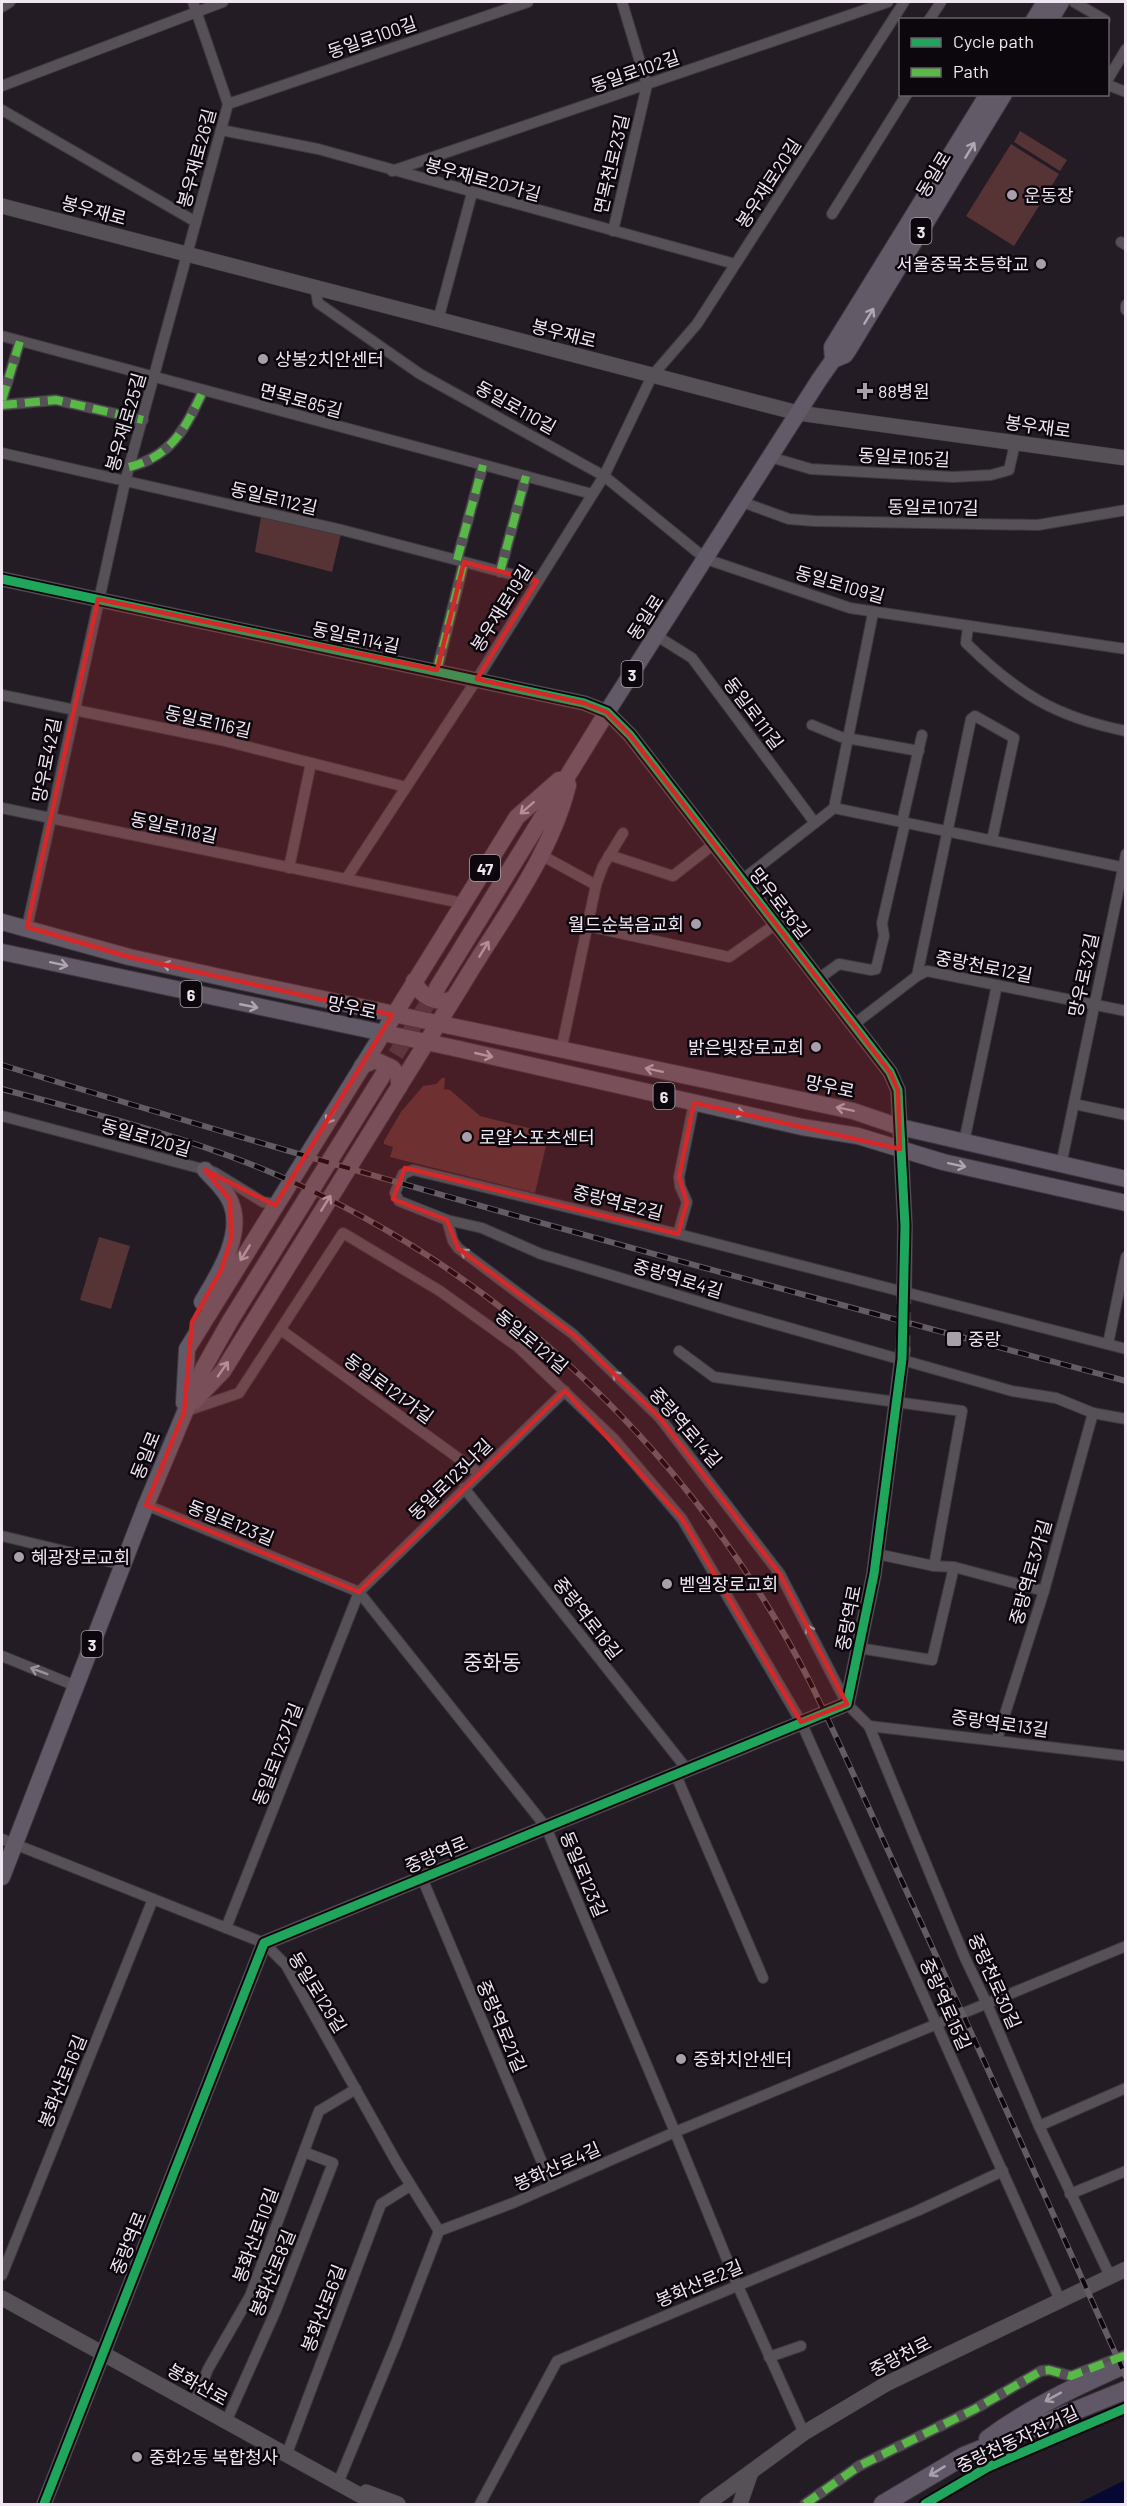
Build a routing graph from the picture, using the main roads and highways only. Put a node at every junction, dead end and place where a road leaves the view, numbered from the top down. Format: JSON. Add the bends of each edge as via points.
{"nodes":[{"id":1,"x":1045,"y":2,"type":"edge"},
{"id":2,"x":1061,"y":2,"type":"edge"},
{"id":3,"x":1035,"y":18,"type":"edge"},
{"id":4,"x":1051,"y":18,"type":"edge"},
{"id":5,"x":987,"y":96,"type":"edge"},
{"id":6,"x":1003,"y":96,"type":"edge"},
{"id":7,"x":833,"y":360,"type":"junction"},
{"id":8,"x":572,"y":770,"type":"junction"},
{"id":9,"x":2,"y":922,"type":"edge"},
{"id":10,"x":2,"y":952,"type":"edge"},
{"id":11,"x":414,"y":981,"type":"junction"},
{"id":12,"x":437,"y":988,"type":"tunnel mouth"},
{"id":13,"x":453,"y":999,"type":"junction"},
{"id":14,"x":393,"y":1015,"type":"junction"},
{"id":15,"x":438,"y":1025,"type":"junction"},
{"id":16,"x":381,"y":1034,"type":"junction"},
{"id":17,"x":427,"y":1043,"type":"junction"},
{"id":18,"x":362,"y":1066,"type":"junction"},
{"id":19,"x":383,"y":1075,"type":"tunnel mouth"},
{"id":20,"x":399,"y":1087,"type":"junction"},
{"id":21,"x":205,"y":1170,"type":"road end"},
{"id":22,"x":1118,"y":1178,"type":"edge"},
{"id":23,"x":1125,"y":1203,"type":"edge"},
{"id":24,"x":187,"y":1349,"type":"junction"},
{"id":25,"x":184,"y":1412,"type":"junction"},
{"id":26,"x":8,"y":1841,"type":"edge"},
{"id":27,"x":2,"y":1877,"type":"edge"},
{"id":28,"x":1125,"y":2364,"type":"edge"},
{"id":29,"x":1125,"y":2390,"type":"edge"},
{"id":30,"x":964,"y":2456,"type":"junction"},
{"id":31,"x":883,"y":2505,"type":"edge"}],
"edges":[{"from":1,"to":3,"type":"main road"},
{"from":2,"to":4,"type":"main road"},
{"from":5,"to":7,"type":"main road","name":"동일로","number":"3","via":[[832,347]]},
{"from":7,"to":6,"type":"main road","name":"동일로","number":"3","one_way":true,"via":[[849,349]]},
{"from":7,"to":8,"type":"main road","name":"동일로","number":"3"},
{"from":8,"to":11,"type":"main road","number":"47","one_way":true,"via":[[517,817]]},
{"from":8,"to":12,"type":"main road","name":"동일로","number":"3"},
{"from":13,"to":8,"type":"main road","one_way":true,"via":[[541,855],[560,814]]},
{"from":14,"to":9,"type":"main road","name":"망우로","number":"6","one_way":true,"via":[[129,957]]},
{"from":10,"to":16,"type":"main road","name":"망우로","number":"6","one_way":true},
{"from":11,"to":13,"type":"main road","via":[[420,992],[433,1000]]},
{"from":11,"to":14,"type":"main road","number":"47"},
{"from":13,"to":15,"type":"main road"},
{"from":14,"to":15,"type":"main road","name":"망우로"},
{"from":14,"to":16,"type":"main road","number":"47"},
{"from":15,"to":17,"type":"main road"},
{"from":22,"to":15,"type":"main road","name":"망우로","number":"6","one_way":true,"via":[[900,1127],[853,1111]]},
{"from":16,"to":17,"type":"main road","name":"망우로","number":"6"},
{"from":16,"to":18,"type":"main road"},
{"from":17,"to":20,"type":"main road"},
{"from":17,"to":23,"type":"main road","name":"망우로","number":"6","one_way":true,"via":[[802,1127],[858,1136],[944,1162]]},
{"from":18,"to":20,"type":"main road","via":[[375,1060],[390,1066],[399,1076]]},
{"from":18,"to":24,"type":"main road","one_way":true},
{"from":19,"to":25,"type":"main road","name":"동일로","number":"3","via":[[230,1321]]},
{"from":25,"to":20,"type":"main road","one_way":true,"via":[[223,1371]]},
{"from":21,"to":24,"type":"main road","via":[[230,1200],[234,1220],[221,1270],[192,1322]]},
{"from":24,"to":25,"type":"main road"},
{"from":25,"to":26,"type":"main road","name":"동일로","number":"3","via":[[76,1686]]},
{"from":26,"to":27,"type":"main road","name":"동일로","number":"3"},
{"from":28,"to":30,"type":"highway","one_way":true,"via":[[1043,2403]]},
{"from":29,"to":30,"type":"highway"},
{"from":30,"to":31,"type":"highway","one_way":true}]}
